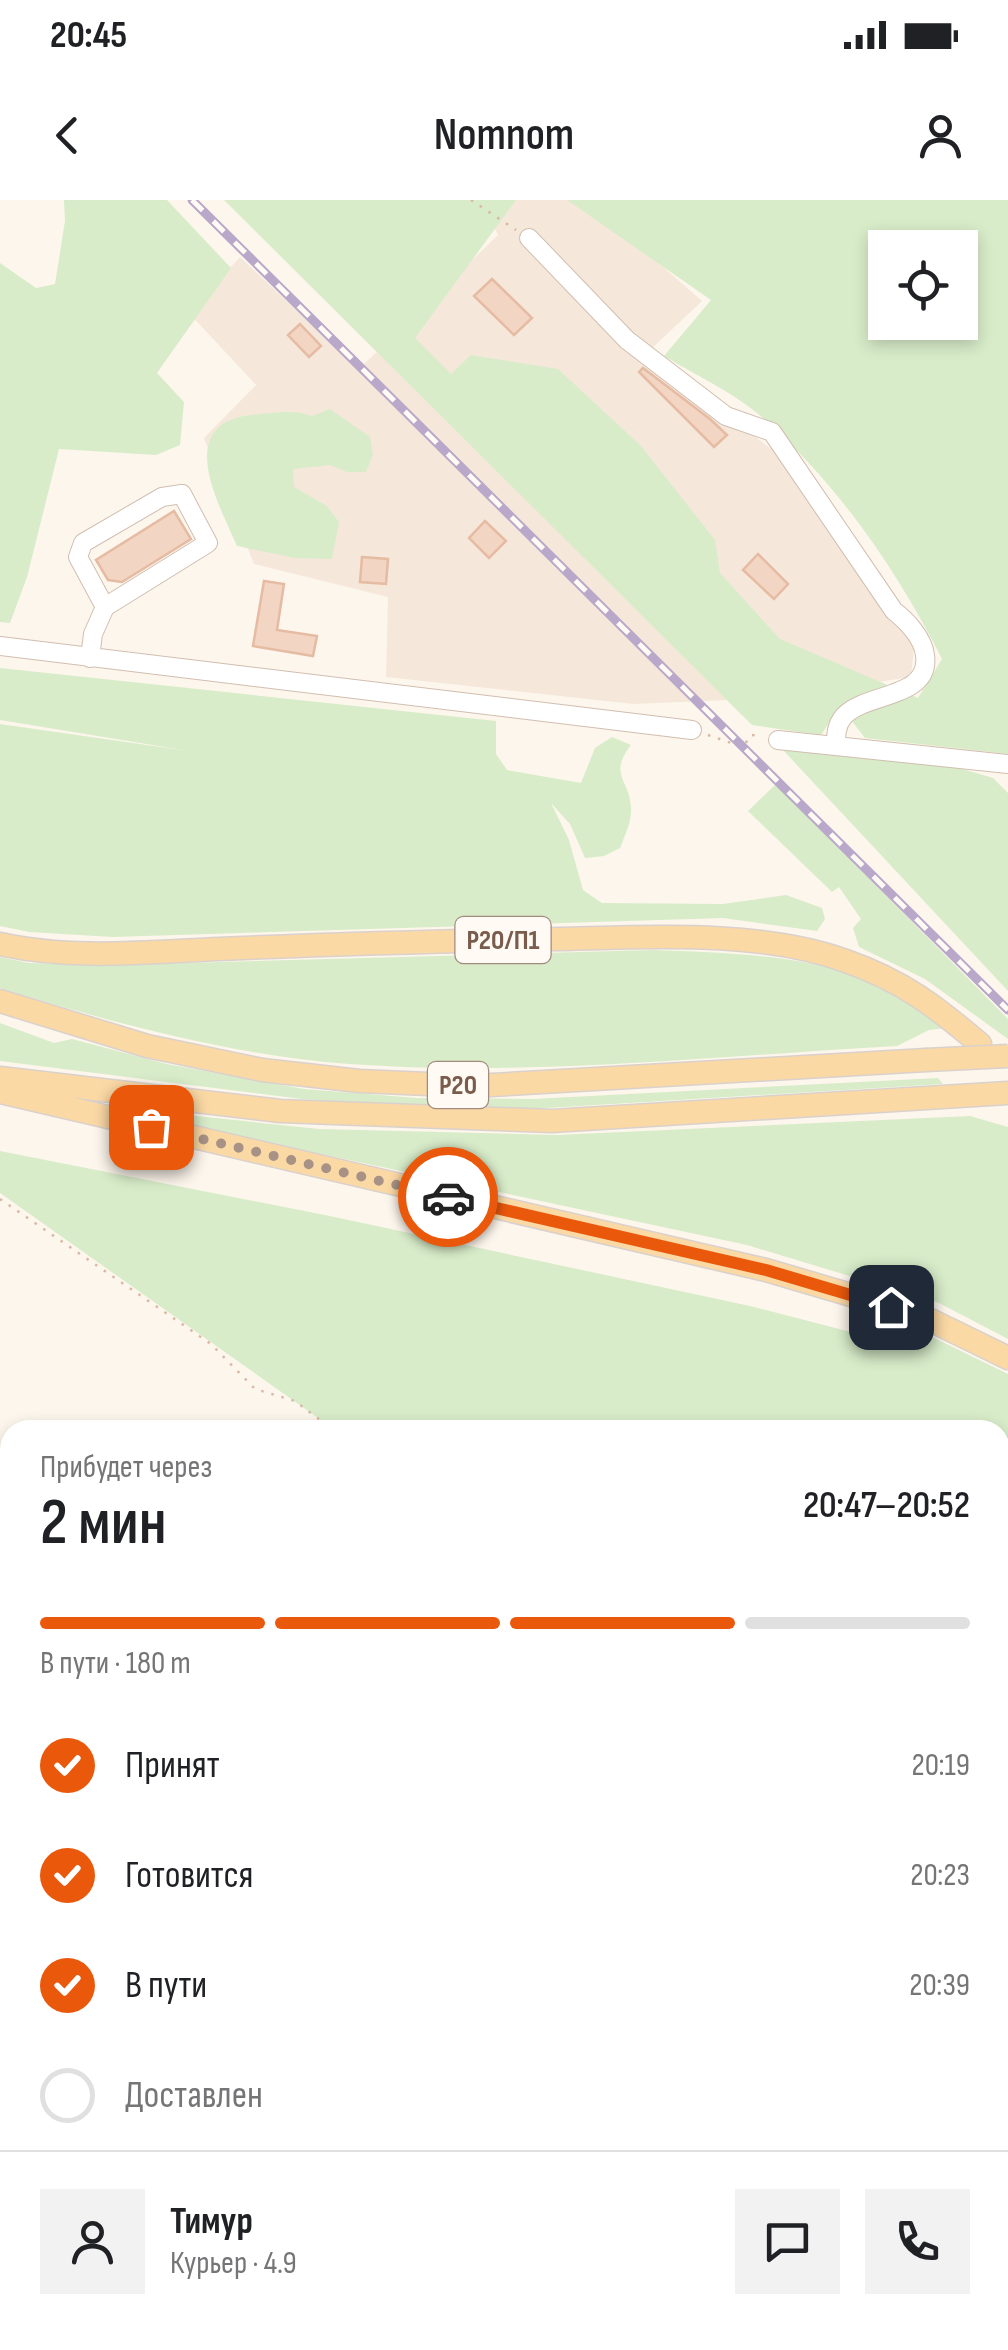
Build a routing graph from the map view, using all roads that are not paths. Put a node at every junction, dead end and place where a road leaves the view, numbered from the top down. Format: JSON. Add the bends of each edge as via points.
{"nodes":[{"id":1,"x":529,"y":238,"type":"road end"},
{"id":2,"x":105,"y":607,"type":"junction"},
{"id":3,"x":0,"y":646,"type":"edge"},
{"id":4,"x":90,"y":658,"type":"junction"},
{"id":5,"x":692,"y":730,"type":"road end"},
{"id":6,"x":778,"y":740,"type":"road end"},
{"id":7,"x":836,"y":746,"type":"junction"},
{"id":8,"x":1008,"y":764,"type":"edge"},
{"id":9,"x":0,"y":944,"type":"edge"},
{"id":10,"x":0,"y":1001,"type":"edge"},
{"id":11,"x":980,"y":1044,"type":"dead end"},
{"id":12,"x":1008,"y":1056,"type":"edge"},
{"id":13,"x":0,"y":1078,"type":"edge"},
{"id":14,"x":0,"y":1092,"type":"edge"},
{"id":15,"x":1008,"y":1093,"type":"edge"},
{"id":16,"x":1008,"y":1358,"type":"edge"}],
"edges":[{"from":1,"to":7,"type":"street","via":[[627,340],[726,416],[772,432],[925,649],[926,669],[918,682],[845,714]]},
{"from":2,"to":2,"type":"street","via":[[208,544],[182,494],[162,497],[83,542],[78,557]]},
{"from":2,"to":4,"type":"street"},
{"from":3,"to":4,"type":"street"},
{"from":4,"to":5,"type":"street"},
{"from":6,"to":7,"type":"street"},
{"from":7,"to":8,"type":"street"},
{"from":9,"to":11,"type":"main road","number":"Р20/П1","via":[[114,954],[534,939],[757,942],[844,960],[919,993]]},
{"from":10,"to":12,"type":"main road","number":"Р20","bridge":true,"via":[[147,1046],[359,1081],[474,1086]]},
{"from":13,"to":15,"type":"main road","number":"Р20","via":[[280,1112],[441,1120],[552,1121]]},
{"from":14,"to":16,"type":"main road","via":[[766,1270],[922,1316]]}]}
